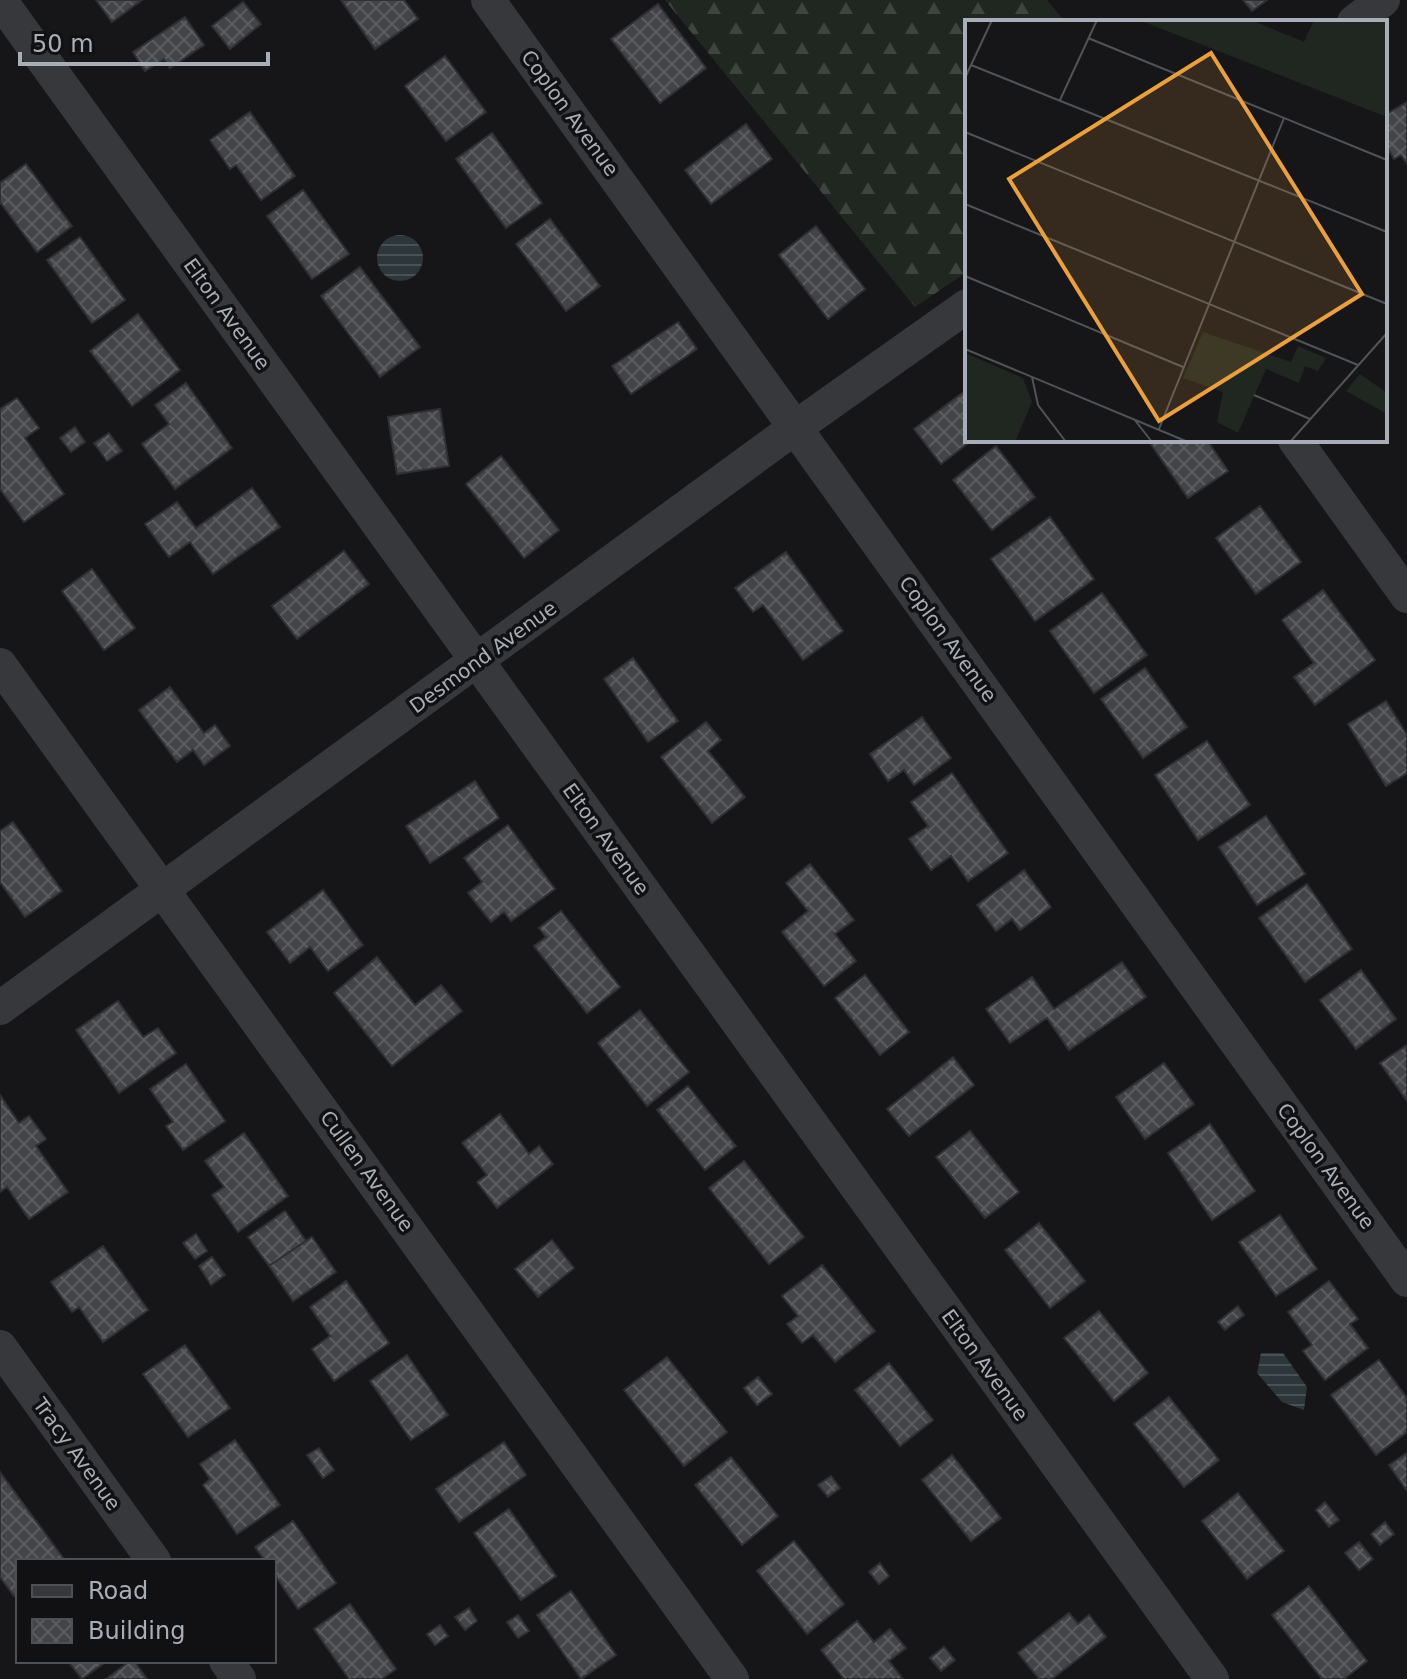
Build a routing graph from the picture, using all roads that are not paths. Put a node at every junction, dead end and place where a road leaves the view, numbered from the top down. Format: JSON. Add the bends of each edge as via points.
{"nodes":[{"id":1,"x":0,"y":0,"type":"edge"},
{"id":2,"x":488,"y":0,"type":"edge"},
{"id":3,"x":1383,"y":0,"type":"edge"},
{"id":4,"x":1357,"y":20,"type":"edge"},
{"id":5,"x":965,"y":307,"type":"edge"},
{"id":6,"x":796,"y":427,"type":"junction"},
{"id":7,"x":1296,"y":442,"type":"edge"},
{"id":8,"x":1407,"y":596,"type":"edge"},
{"id":9,"x":478,"y":661,"type":"junction"},
{"id":10,"x":0,"y":665,"type":"edge"},
{"id":11,"x":164,"y":890,"type":"junction"},
{"id":12,"x":0,"y":1008,"type":"edge"},
{"id":13,"x":1407,"y":1280,"type":"edge"},
{"id":14,"x":0,"y":1347,"type":"edge"},
{"id":15,"x":153,"y":1559,"type":"edge"},
{"id":16,"x":732,"y":1679,"type":"edge"},
{"id":17,"x":1212,"y":1679,"type":"edge"}],
"edges":[{"from":1,"to":9,"type":"street","name":"Elton Avenue"},
{"from":2,"to":6,"type":"street","name":"Coplon Avenue"},
{"from":3,"to":4,"type":"street"},
{"from":5,"to":6,"type":"street","name":"Desmond Avenue"},
{"from":6,"to":9,"type":"street","name":"Desmond Avenue"},
{"from":6,"to":13,"type":"street","name":"Coplon Avenue"},
{"from":7,"to":8,"type":"street"},
{"from":9,"to":11,"type":"street","name":"Desmond Avenue"},
{"from":9,"to":17,"type":"street","name":"Elton Avenue"},
{"from":10,"to":11,"type":"street","name":"Cullen Avenue"},
{"from":11,"to":12,"type":"street","name":"Desmond Avenue"},
{"from":11,"to":16,"type":"street","name":"Cullen Avenue"},
{"from":14,"to":15,"type":"street","name":"Tracy Avenue"}]}
